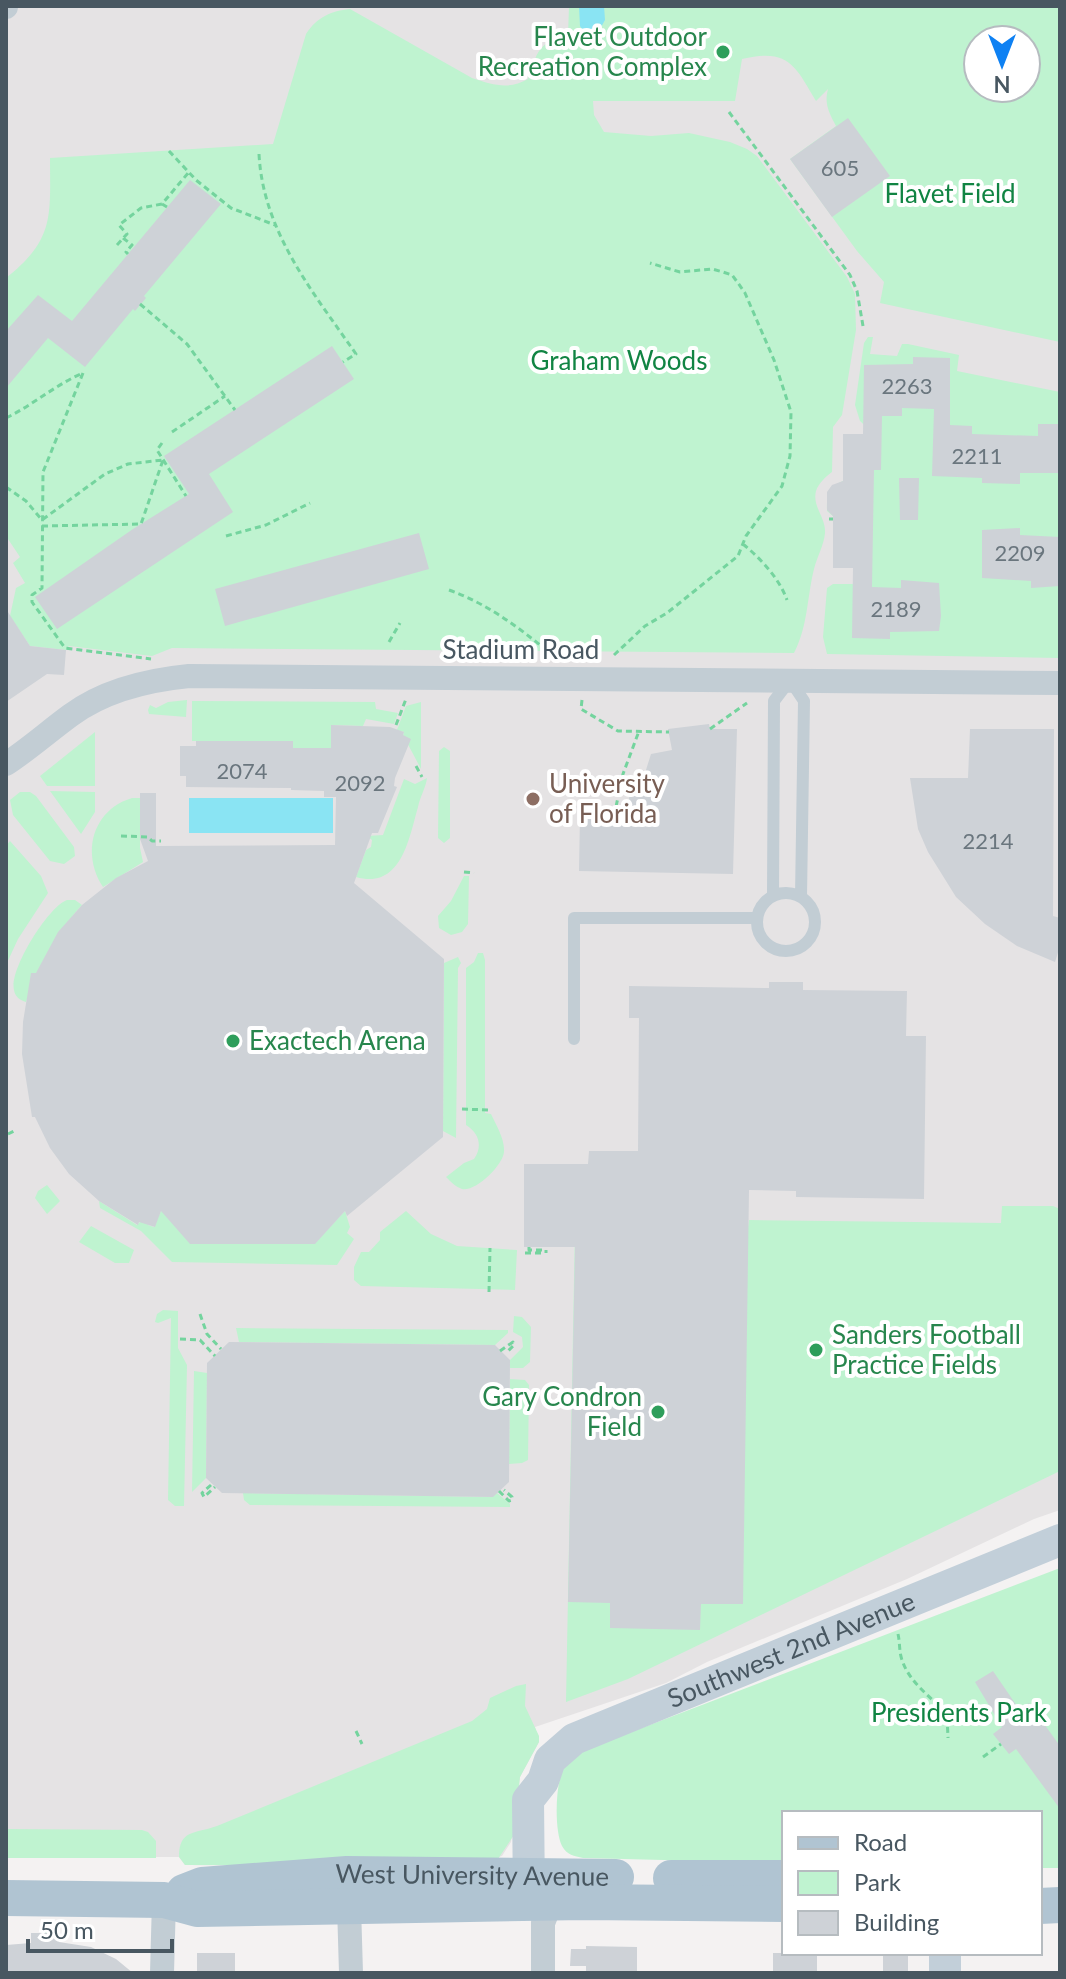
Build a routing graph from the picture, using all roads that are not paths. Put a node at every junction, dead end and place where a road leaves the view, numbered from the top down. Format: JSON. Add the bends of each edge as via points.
{"nodes":[{"id":1,"x":790,"y":680,"type":"junction"},
{"id":2,"x":1060,"y":683,"type":"edge"},
{"id":3,"x":6,"y":764,"type":"edge"},
{"id":4,"x":773,"y":896,"type":"junction"},
{"id":5,"x":801,"y":897,"type":"junction"},
{"id":6,"x":757,"y":918,"type":"junction"},
{"id":7,"x":574,"y":1039,"type":"dead end"},
{"id":8,"x":1060,"y":1540,"type":"edge"},
{"id":9,"x":782,"y":1878,"type":"edge"},
{"id":10,"x":540,"y":1896,"type":"junction"},
{"id":11,"x":6,"y":1898,"type":"edge"},
{"id":12,"x":164,"y":1900,"type":"junction"},
{"id":13,"x":782,"y":1904,"type":"edge"},
{"id":14,"x":349,"y":1906,"type":"junction"},
{"id":15,"x":162,"y":1973,"type":"edge"},
{"id":16,"x":351,"y":1973,"type":"edge"},
{"id":17,"x":543,"y":1973,"type":"edge"}],
"edges":[{"from":1,"to":2,"type":"street","name":"Stadium Road"},
{"from":1,"to":3,"type":"street","name":"Stadium Road","via":[[168,678],[120,690],[84,707]]},
{"from":1,"to":4,"type":"lane","via":[[774,701]]},
{"from":1,"to":5,"type":"lane","via":[[804,701]]},
{"from":4,"to":5,"type":"lane"},
{"from":4,"to":6,"type":"lane"},
{"from":5,"to":6,"type":"lane","via":[[815,921],[803,946],[784,951],[767,944]]},
{"from":6,"to":7,"type":"lane","via":[[574,918]]},
{"from":8,"to":10,"type":"main road","name":"Southwest 2nd Avenue","via":[[574,1739],[550,1760],[543,1781],[548,1799]]},
{"from":9,"to":10,"type":"main road","name":"West University Avenue"},
{"from":10,"to":12,"type":"main road","name":"West University Avenue","via":[[347,1874],[202,1885]]},
{"from":10,"to":13,"type":"main road","name":"West University Avenue"},
{"from":10,"to":14,"type":"main road","name":"West University Avenue"},
{"from":10,"to":17,"type":"street"},
{"from":11,"to":12,"type":"main road","name":"West University Avenue"},
{"from":12,"to":14,"type":"main road","name":"West University Avenue","via":[[197,1909]]},
{"from":12,"to":15,"type":"street"},
{"from":14,"to":16,"type":"street"}]}
